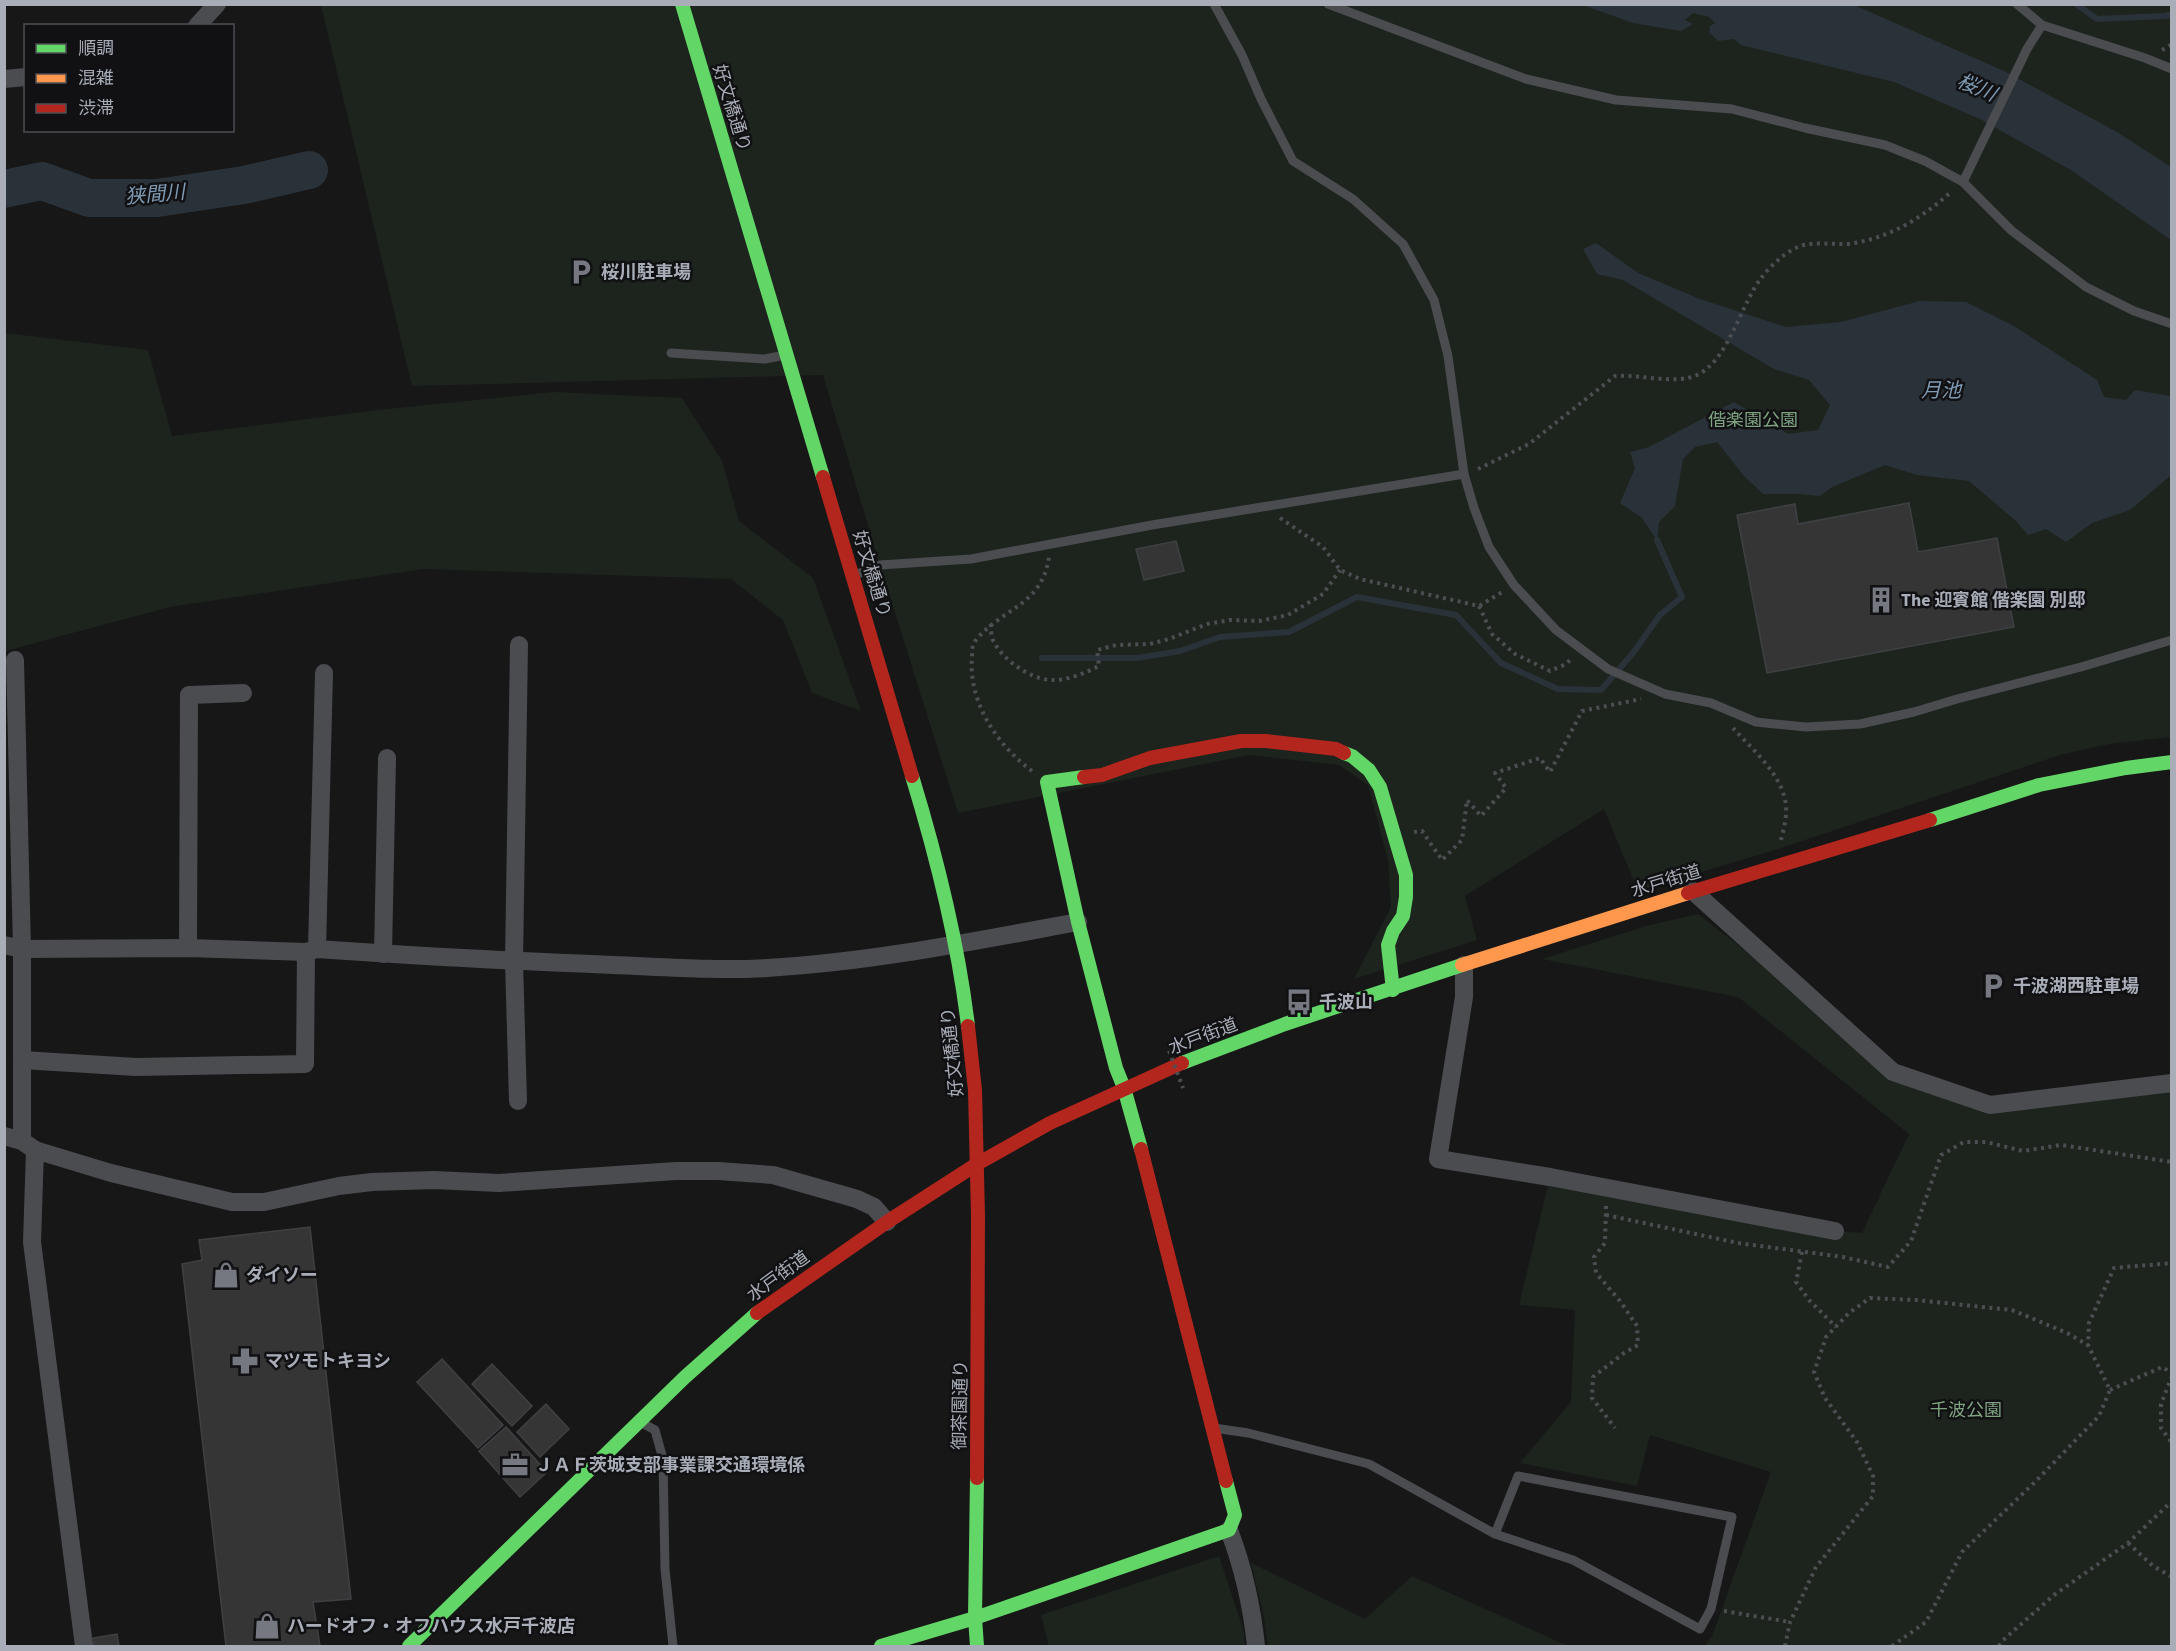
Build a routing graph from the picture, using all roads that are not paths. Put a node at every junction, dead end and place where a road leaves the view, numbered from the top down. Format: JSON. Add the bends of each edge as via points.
{"nodes":[{"id":1,"x":217,"y":4,"type":"edge"},
{"id":2,"x":682,"y":4,"type":"edge"},
{"id":3,"x":1214,"y":4,"type":"edge"},
{"id":4,"x":1328,"y":4,"type":"edge"},
{"id":5,"x":2017,"y":4,"type":"edge"},
{"id":6,"x":199,"y":24,"type":"edge"},
{"id":7,"x":2042,"y":25,"type":"junction"},
{"id":8,"x":2172,"y":69,"type":"edge"},
{"id":9,"x":24,"y":77,"type":"edge"},
{"id":10,"x":4,"y":79,"type":"edge"},
{"id":11,"x":1963,"y":182,"type":"junction"},
{"id":12,"x":2172,"y":324,"type":"edge"},
{"id":13,"x":671,"y":353,"type":"dead end"},
{"id":14,"x":787,"y":355,"type":"junction"},
{"id":15,"x":1464,"y":474,"type":"junction"},
{"id":16,"x":853,"y":575,"type":"junction"},
{"id":17,"x":2172,"y":640,"type":"edge"},
{"id":18,"x":519,"y":645,"type":"dead end"},
{"id":19,"x":15,"y":660,"type":"dead end"},
{"id":20,"x":324,"y":673,"type":"dead end"},
{"id":21,"x":243,"y":693,"type":"dead end"},
{"id":22,"x":387,"y":758,"type":"dead end"},
{"id":23,"x":2172,"y":762,"type":"edge"},
{"id":24,"x":1693,"y":891,"type":"junction"},
{"id":25,"x":1078,"y":922,"type":"junction"},
{"id":26,"x":956,"y":946,"type":"junction"},
{"id":27,"x":13,"y":947,"type":"edge"},
{"id":28,"x":188,"y":948,"type":"junction"},
{"id":29,"x":311,"y":951,"type":"junction"},
{"id":30,"x":383,"y":954,"type":"junction"},
{"id":31,"x":514,"y":961,"type":"junction"},
{"id":32,"x":1464,"y":965,"type":"junction"},
{"id":33,"x":1393,"y":990,"type":"junction"},
{"id":34,"x":22,"y":1060,"type":"junction"},
{"id":35,"x":2172,"y":1083,"type":"edge"},
{"id":36,"x":1124,"y":1088,"type":"junction"},
{"id":37,"x":518,"y":1101,"type":"dead end"},
{"id":38,"x":20,"y":1143,"type":"edge"},
{"id":39,"x":977,"y":1164,"type":"junction"},
{"id":40,"x":887,"y":1222,"type":"junction"},
{"id":41,"x":1835,"y":1231,"type":"dead end"},
{"id":42,"x":640,"y":1422,"type":"junction"},
{"id":43,"x":1214,"y":1428,"type":"junction"},
{"id":44,"x":1229,"y":1530,"type":"junction"},
{"id":45,"x":1495,"y":1534,"type":"junction"},
{"id":46,"x":975,"y":1618,"type":"junction"},
{"id":47,"x":84,"y":1647,"type":"edge"},
{"id":48,"x":410,"y":1647,"type":"edge"},
{"id":49,"x":673,"y":1647,"type":"edge"},
{"id":50,"x":882,"y":1647,"type":"edge"},
{"id":51,"x":977,"y":1647,"type":"edge"},
{"id":52,"x":1256,"y":1647,"type":"edge"}],
"edges":[{"from":1,"to":6,"type":"street"},
{"from":2,"to":14,"type":"street","name":"好文橋通り"},
{"from":3,"to":15,"type":"lane","via":[[1293,161],[1353,199],[1403,244],[1434,300],[1448,356]]},
{"from":4,"to":11,"type":"lane","via":[[1526,79],[1616,100],[1732,109],[1885,145]]},
{"from":5,"to":7,"type":"lane"},
{"from":7,"to":8,"type":"lane"},
{"from":7,"to":11,"type":"lane"},
{"from":9,"to":10,"type":"street"},
{"from":11,"to":12,"type":"lane","via":[[2012,231],[2086,287],[2134,311]]},
{"from":13,"to":14,"type":"lane","via":[[765,359]]},
{"from":14,"to":16,"type":"street","name":"好文橋通り"},
{"from":15,"to":16,"type":"lane","via":[[972,559],[880,565]]},
{"from":15,"to":17,"type":"lane","via":[[1489,547],[1514,585],[1556,630],[1608,669],[1665,694],[1711,703],[1756,722],[1806,727],[1860,724]]},
{"from":16,"to":26,"type":"street","name":"好文橋通り","via":[[920,801]]},
{"from":18,"to":31,"type":"street"},
{"from":19,"to":27,"type":"street"},
{"from":20,"to":29,"type":"street"},
{"from":21,"to":28,"type":"street","via":[[189,695]]},
{"from":22,"to":30,"type":"street"},
{"from":23,"to":24,"type":"street","name":"水戸街道","via":[[2038,785]]},
{"from":24,"to":32,"type":"street","name":"水戸街道"},
{"from":24,"to":35,"type":"street","via":[[1893,1072],[1990,1105]]},
{"from":25,"to":26,"type":"street"},
{"from":25,"to":33,"type":"street","via":[[1047,782],[1102,775],[1150,758],[1241,741],[1336,749],[1369,770],[1380,787],[1406,875],[1403,916],[1388,945]]},
{"from":25,"to":36,"type":"street"},
{"from":26,"to":31,"type":"street","via":[[870,958],[721,970]]},
{"from":26,"to":39,"type":"street","name":"好文橋通り","via":[[974,1078]]},
{"from":27,"to":28,"type":"street"},
{"from":27,"to":34,"type":"street"},
{"from":28,"to":29,"type":"street"},
{"from":29,"to":30,"type":"street"},
{"from":29,"to":34,"type":"street","via":[[305,1064],[136,1067]]},
{"from":30,"to":31,"type":"street"},
{"from":31,"to":37,"type":"street"},
{"from":32,"to":33,"type":"street","name":"水戸街道"},
{"from":32,"to":41,"type":"street","via":[[1464,997],[1438,1159]]},
{"from":33,"to":36,"type":"street","name":"水戸街道","via":[[1285,1024]]},
{"from":34,"to":38,"type":"street"},
{"from":36,"to":39,"type":"street","name":"水戸街道"},
{"from":36,"to":43,"type":"street"},
{"from":38,"to":40,"type":"street","via":[[111,1173],[232,1202],[264,1202],[372,1182],[499,1183],[718,1171],[773,1175],[857,1199],[874,1208]]},
{"from":38,"to":47,"type":"street"},
{"from":39,"to":40,"type":"street","name":"水戸街道"},
{"from":39,"to":46,"type":"street","name":"御茶園通り","via":[[979,1394]]},
{"from":40,"to":42,"type":"street","name":"水戸街道","via":[[758,1312]]},
{"from":42,"to":48,"type":"street","name":"水戸街道"},
{"from":42,"to":49,"type":"lane","via":[[655,1430],[663,1459],[665,1569]]},
{"from":43,"to":44,"type":"street","via":[[1235,1515]]},
{"from":43,"to":45,"type":"lane","via":[[1369,1464]]},
{"from":44,"to":46,"type":"street"},
{"from":44,"to":52,"type":"street","via":[[1253,1615]]},
{"from":45,"to":45,"type":"lane","via":[[1573,1560],[1700,1629],[1711,1609],[1732,1517],[1518,1476]]},
{"from":46,"to":50,"type":"street"},
{"from":46,"to":51,"type":"street","name":"御茶園通り"}]}
